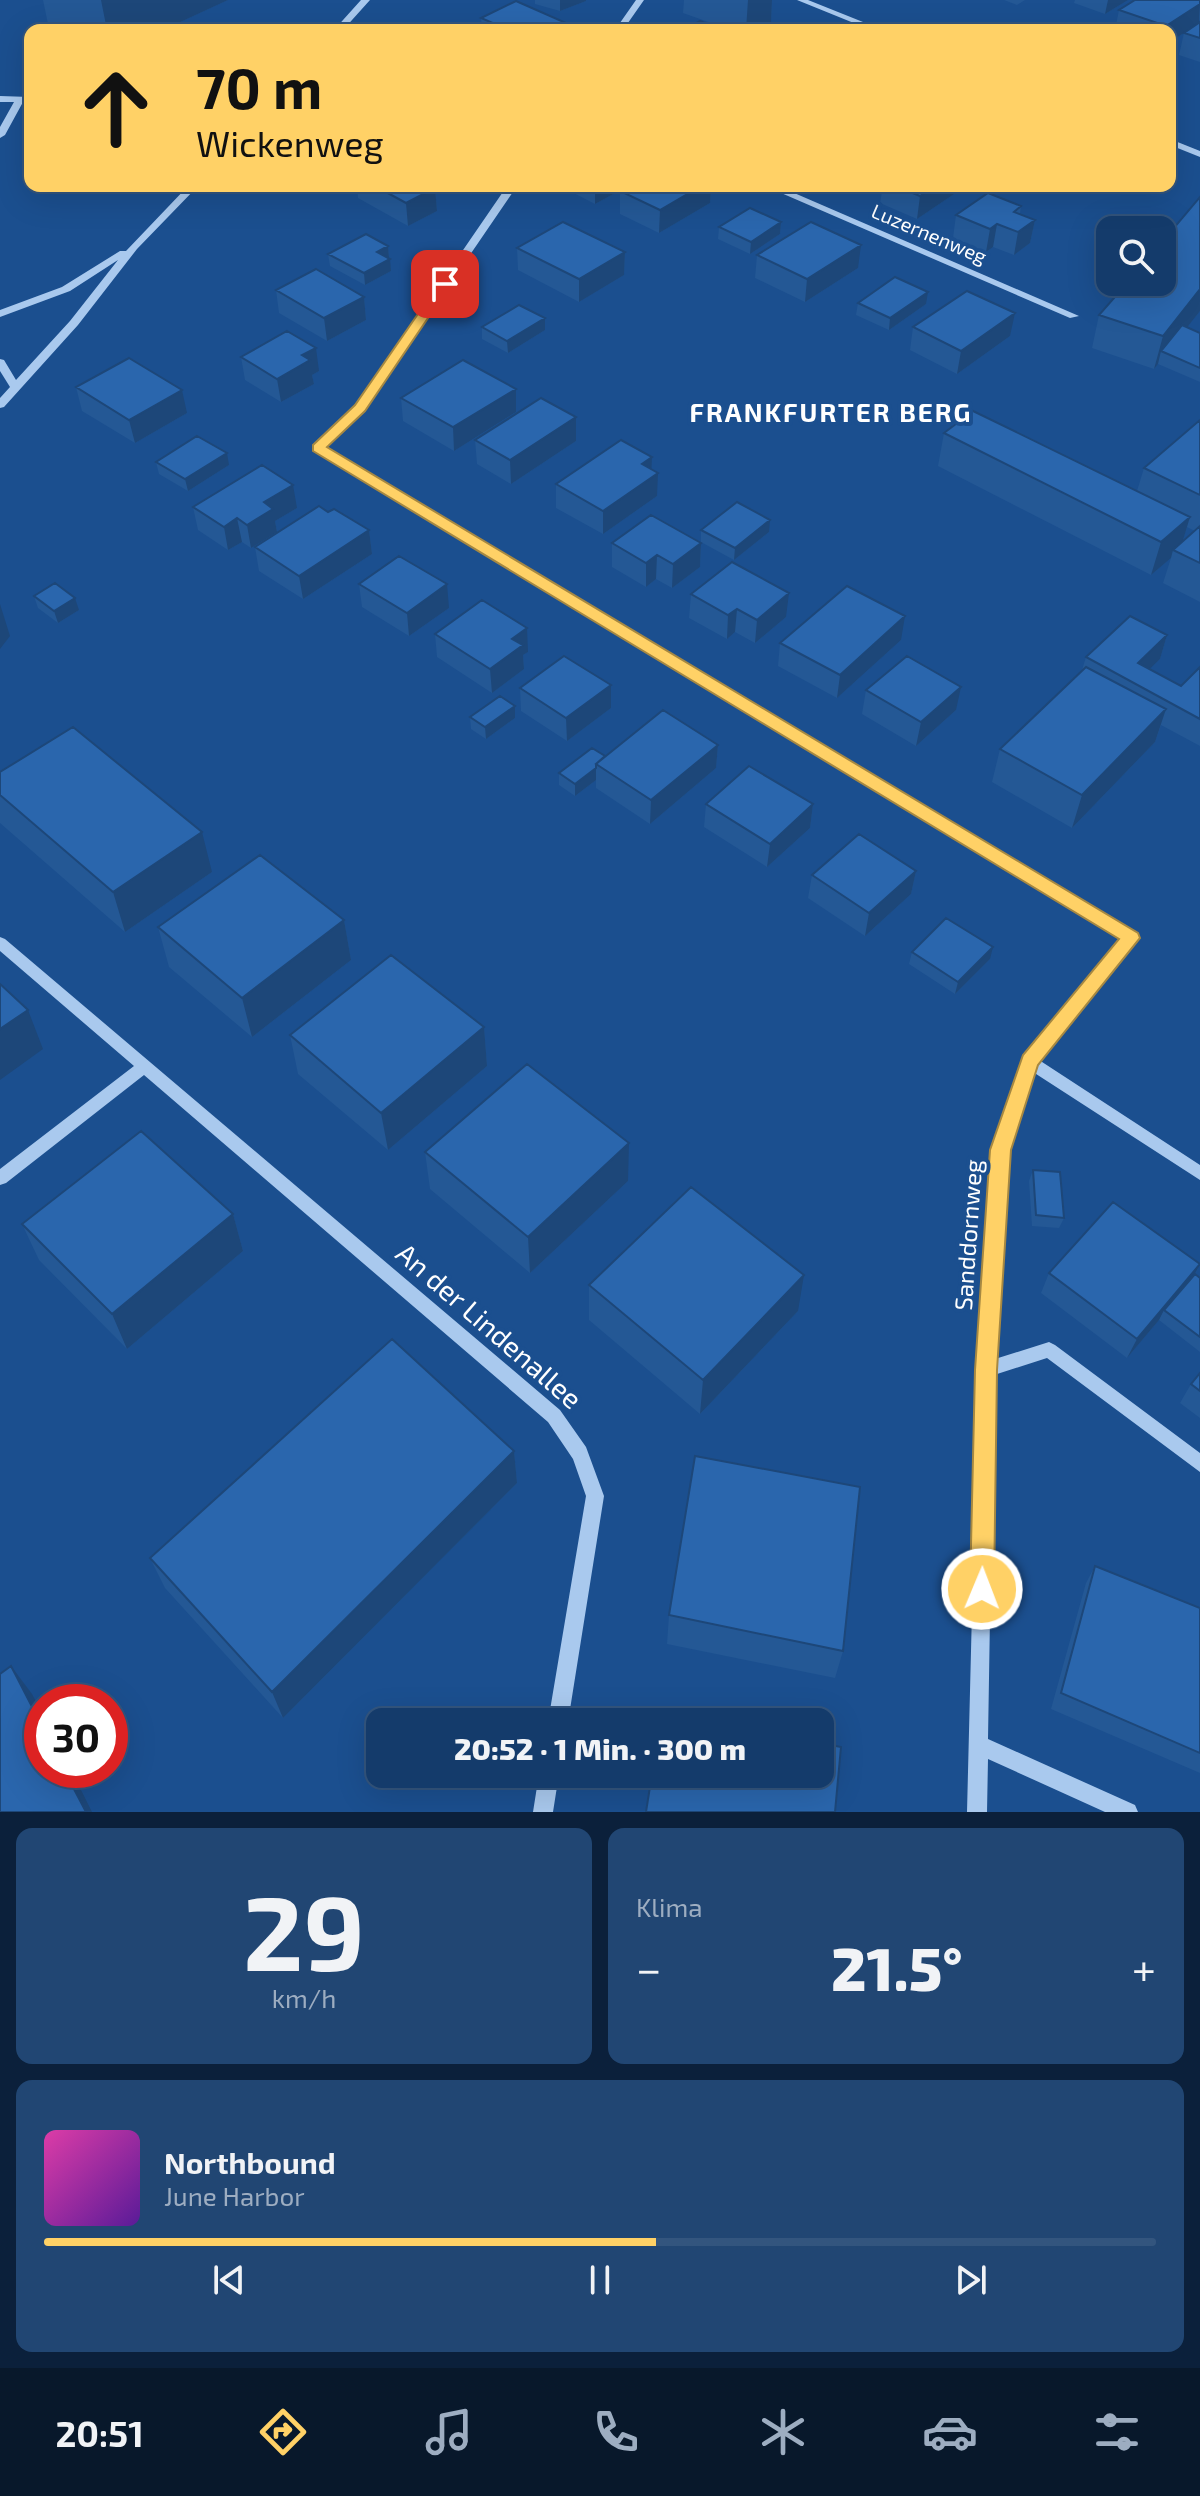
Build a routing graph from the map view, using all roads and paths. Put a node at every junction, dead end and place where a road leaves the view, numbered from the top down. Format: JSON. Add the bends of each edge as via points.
{"nodes":[{"id":1,"x":366,"y":0,"type":"edge"},
{"id":2,"x":640,"y":0,"type":"edge"},
{"id":3,"x":801,"y":0,"type":"edge"},
{"id":4,"x":344,"y":24,"type":"edge"},
{"id":5,"x":623,"y":24,"type":"edge"},
{"id":6,"x":863,"y":24,"type":"edge"},
{"id":7,"x":0,"y":99,"type":"edge"},
{"id":8,"x":24,"y":100,"type":"edge"},
{"id":9,"x":24,"y":101,"type":"edge"},
{"id":10,"x":0,"y":135,"type":"edge"},
{"id":11,"x":1176,"y":144,"type":"edge"},
{"id":12,"x":1200,"y":154,"type":"edge"},
{"id":13,"x":187,"y":192,"type":"edge"},
{"id":14,"x":508,"y":192,"type":"edge"},
{"id":15,"x":784,"y":192,"type":"edge"},
{"id":16,"x":134,"y":247,"type":"junction"},
{"id":17,"x":0,"y":314,"type":"edge"},
{"id":18,"x":1074,"y":316,"type":"dead end"},
{"id":19,"x":0,"y":362,"type":"edge"},
{"id":20,"x":15,"y":387,"type":"junction"},
{"id":21,"x":0,"y":405,"type":"edge"},
{"id":22,"x":0,"y":943,"type":"edge"},
{"id":23,"x":1029,"y":1061,"type":"junction"},
{"id":24,"x":145,"y":1066,"type":"junction"},
{"id":25,"x":1200,"y":1173,"type":"edge"},
{"id":26,"x":0,"y":1178,"type":"edge"},
{"id":27,"x":986,"y":1370,"type":"junction"},
{"id":28,"x":1200,"y":1464,"type":"edge"},
{"id":29,"x":560,"y":1708,"type":"edge"},
{"id":30,"x":979,"y":1745,"type":"junction"},
{"id":31,"x":547,"y":1788,"type":"edge"},
{"id":32,"x":543,"y":1812,"type":"edge"},
{"id":33,"x":977,"y":1812,"type":"edge"},
{"id":34,"x":1128,"y":1812,"type":"edge"}],
"edges":[{"from":1,"to":4,"type":"street"},
{"from":2,"to":5,"type":"street"},
{"from":3,"to":6,"type":"street"},
{"from":7,"to":8,"type":"street"},
{"from":9,"to":10,"type":"street"},
{"from":11,"to":12,"type":"street"},
{"from":13,"to":16,"type":"street"},
{"from":14,"to":23,"type":"street","via":[[360,408],[318,448],[1131,938]]},
{"from":15,"to":18,"type":"street","name":"Luzernenweg"},
{"from":16,"to":17,"type":"street","via":[[66,289]]},
{"from":16,"to":20,"type":"street"},
{"from":19,"to":20,"type":"street"},
{"from":20,"to":21,"type":"street"},
{"from":22,"to":24,"type":"street","name":"An der Lindenallee"},
{"from":23,"to":25,"type":"street"},
{"from":23,"to":27,"type":"street","name":"Sanddornweg","via":[[1001,1150]]},
{"from":24,"to":26,"type":"street"},
{"from":24,"to":29,"type":"street","name":"An der Lindenallee","via":[[554,1416],[575,1441],[595,1496]]},
{"from":27,"to":28,"type":"street","via":[[1049,1350]]},
{"from":27,"to":30,"type":"street","name":"Sanddornweg"},
{"from":30,"to":33,"type":"street","name":"Sanddornweg"},
{"from":30,"to":34,"type":"street"},
{"from":31,"to":32,"type":"street"}]}
